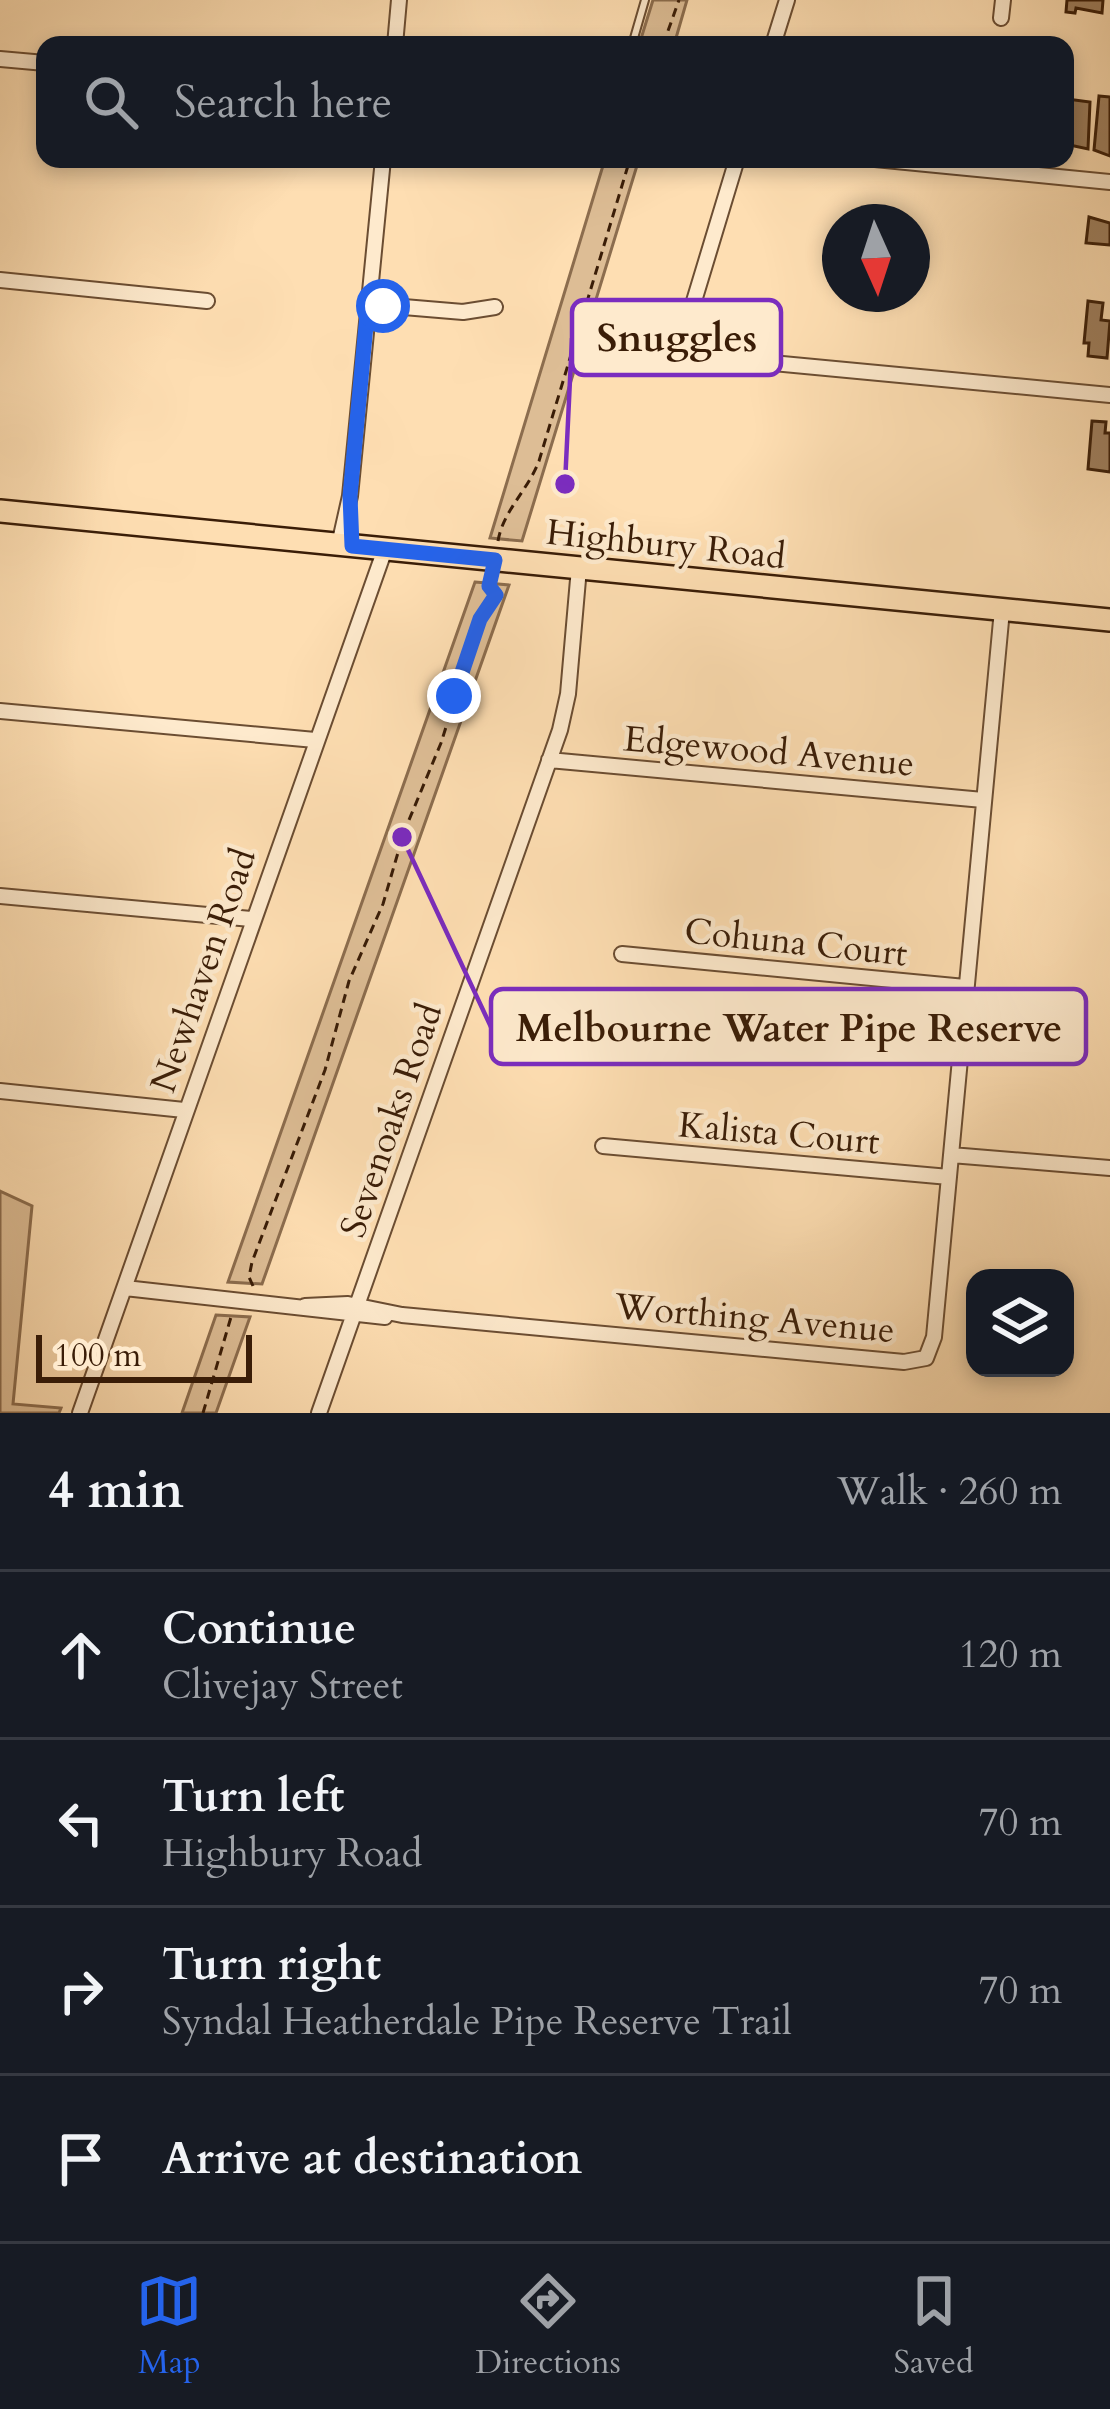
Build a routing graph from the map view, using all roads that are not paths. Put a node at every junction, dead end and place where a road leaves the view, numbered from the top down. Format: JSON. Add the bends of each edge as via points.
{"nodes":[{"id":1,"x":399,"y":0,"type":"edge"},
{"id":2,"x":645,"y":0,"type":"edge"},
{"id":3,"x":787,"y":0,"type":"edge"},
{"id":4,"x":1003,"y":0,"type":"edge"},
{"id":5,"x":1001,"y":18,"type":"dead end"},
{"id":6,"x":396,"y":36,"type":"edge"},
{"id":7,"x":635,"y":36,"type":"edge"},
{"id":8,"x":776,"y":36,"type":"edge"},
{"id":9,"x":0,"y":59,"type":"edge"},
{"id":10,"x":36,"y":62,"type":"edge"},
{"id":11,"x":382,"y":168,"type":"edge"},
{"id":12,"x":734,"y":168,"type":"edge"},
{"id":13,"x":967,"y":168,"type":"edge"},
{"id":14,"x":1110,"y":182,"type":"edge"},
{"id":15,"x":0,"y":280,"type":"edge"},
{"id":16,"x":207,"y":301,"type":"dead end"},
{"id":17,"x":368,"y":304,"type":"junction"},
{"id":18,"x":495,"y":307,"type":"dead end"},
{"id":19,"x":1110,"y":395,"type":"edge"},
{"id":20,"x":0,"y":511,"type":"edge"},
{"id":21,"x":345,"y":545,"type":"junction"},
{"id":22,"x":385,"y":549,"type":"junction"},
{"id":23,"x":579,"y":568,"type":"junction"},
{"id":24,"x":1002,"y":610,"type":"junction"},
{"id":25,"x":1110,"y":620,"type":"edge"},
{"id":26,"x":0,"y":711,"type":"edge"},
{"id":27,"x":315,"y":740,"type":"junction"},
{"id":28,"x":549,"y":760,"type":"junction"},
{"id":29,"x":983,"y":800,"type":"junction"},
{"id":30,"x":0,"y":896,"type":"edge"},
{"id":31,"x":251,"y":919,"type":"junction"},
{"id":32,"x":622,"y":954,"type":"dead end"},
{"id":33,"x":965,"y":987,"type":"junction"},
{"id":34,"x":0,"y":1091,"type":"edge"},
{"id":35,"x":184,"y":1110,"type":"junction"},
{"id":36,"x":603,"y":1146,"type":"dead end"},
{"id":37,"x":951,"y":1155,"type":"junction"},
{"id":38,"x":1110,"y":1168,"type":"edge"},
{"id":39,"x":949,"y":1177,"type":"junction"},
{"id":40,"x":124,"y":1288,"type":"junction"},
{"id":41,"x":354,"y":1310,"type":"junction"},
{"id":42,"x":80,"y":1413,"type":"edge"},
{"id":43,"x":319,"y":1413,"type":"edge"}],
"edges":[{"from":1,"to":6,"type":"street"},
{"from":2,"to":7,"type":"lane"},
{"from":3,"to":8,"type":"street"},
{"from":4,"to":5,"type":"street"},
{"from":9,"to":10,"type":"street"},
{"from":11,"to":17,"type":"street"},
{"from":12,"to":19,"type":"street","via":[[678,354]]},
{"from":13,"to":14,"type":"street"},
{"from":15,"to":16,"type":"street"},
{"from":17,"to":18,"type":"street"},
{"from":17,"to":21,"type":"street"},
{"from":20,"to":21,"type":"main road","name":"Highbury Road"},
{"from":21,"to":22,"type":"main road","name":"Highbury Road"},
{"from":22,"to":23,"type":"main road","name":"Highbury Road"},
{"from":22,"to":27,"type":"street","name":"Newhaven Road"},
{"from":23,"to":24,"type":"main road","name":"Highbury Road"},
{"from":23,"to":28,"type":"street","name":"Sevenoaks Road","via":[[568,694]]},
{"from":24,"to":25,"type":"main road","name":"Highbury Road"},
{"from":24,"to":29,"type":"street","name":"Worthing Avenue"},
{"from":26,"to":27,"type":"street"},
{"from":27,"to":31,"type":"street","name":"Newhaven Road"},
{"from":28,"to":29,"type":"street","name":"Edgewood Avenue"},
{"from":28,"to":41,"type":"street","name":"Sevenoaks Road"},
{"from":29,"to":33,"type":"street","name":"Worthing Avenue"},
{"from":30,"to":31,"type":"street"},
{"from":31,"to":35,"type":"street","name":"Newhaven Road"},
{"from":32,"to":33,"type":"street","name":"Cohuna Court"},
{"from":33,"to":37,"type":"street","name":"Worthing Avenue"},
{"from":34,"to":35,"type":"street"},
{"from":35,"to":40,"type":"street","name":"Newhaven Road"},
{"from":36,"to":39,"type":"street","name":"Kalista Court"},
{"from":37,"to":38,"type":"street"},
{"from":37,"to":39,"type":"street","name":"Worthing Avenue"},
{"from":39,"to":41,"type":"street","name":"Worthing Avenue","via":[[926,1358]]},
{"from":40,"to":41,"type":"street","name":"Worthing Avenue"},
{"from":40,"to":42,"type":"street","name":"Newhaven Road"},
{"from":41,"to":43,"type":"street","name":"Sevenoaks Road"}]}
